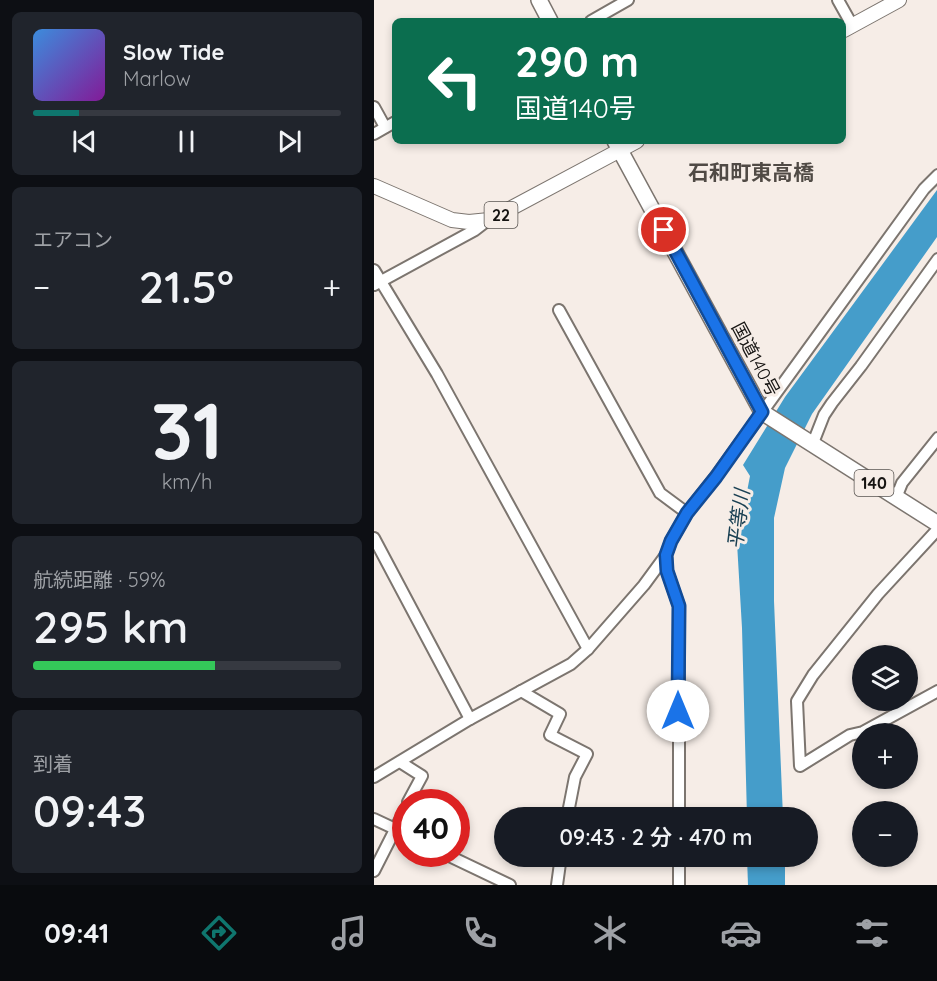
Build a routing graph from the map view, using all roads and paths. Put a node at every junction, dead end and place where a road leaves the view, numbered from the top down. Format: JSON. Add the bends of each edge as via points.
{"nodes":[{"id":1,"x":539,"y":0,"type":"edge"},
{"id":2,"x":628,"y":0,"type":"edge"},
{"id":3,"x":838,"y":0,"type":"edge"},
{"id":4,"x":899,"y":0,"type":"edge"},
{"id":5,"x":548,"y":18,"type":"edge"},
{"id":6,"x":596,"y":18,"type":"edge"},
{"id":7,"x":844,"y":18,"type":"edge"},
{"id":8,"x":848,"y":28,"type":"edge"},
{"id":9,"x":374,"y":107,"type":"edge"},
{"id":10,"x":390,"y":125,"type":"edge"},
{"id":11,"x":374,"y":134,"type":"edge"},
{"id":12,"x":618,"y":146,"type":"edge"},
{"id":13,"x":938,"y":175,"type":"edge"},
{"id":14,"x":374,"y":186,"type":"edge"},
{"id":15,"x":489,"y":220,"type":"junction"},
{"id":16,"x":938,"y":259,"type":"edge"},
{"id":17,"x":374,"y":270,"type":"edge"},
{"id":18,"x":377,"y":283,"type":"edge"},
{"id":19,"x":559,"y":310,"type":"dead end"},
{"id":20,"x":764,"y":413,"type":"junction"},
{"id":21,"x":938,"y":438,"type":"edge"},
{"id":22,"x":812,"y":442,"type":"junction"},
{"id":23,"x":896,"y":498,"type":"junction"},
{"id":24,"x":687,"y":513,"type":"junction"},
{"id":25,"x":938,"y":524,"type":"edge"},
{"id":26,"x":938,"y":529,"type":"edge"},
{"id":27,"x":374,"y":538,"type":"edge"},
{"id":28,"x":666,"y":555,"type":"junction"},
{"id":29,"x":588,"y":649,"type":"junction"},
{"id":30,"x":521,"y":691,"type":"junction"},
{"id":31,"x":938,"y":691,"type":"edge"},
{"id":32,"x":470,"y":719,"type":"junction"},
{"id":33,"x":400,"y":762,"type":"junction"},
{"id":34,"x":374,"y":777,"type":"edge"},
{"id":35,"x":415,"y":789,"type":"edge"},
{"id":36,"x":570,"y":807,"type":"edge"},
{"id":37,"x":679,"y":807,"type":"edge"},
{"id":38,"x":374,"y":819,"type":"edge"},
{"id":39,"x":392,"y":828,"type":"edge"},
{"id":40,"x":392,"y":833,"type":"edge"},
{"id":41,"x":470,"y":866,"type":"edge"},
{"id":42,"x":559,"y":867,"type":"edge"},
{"id":43,"x":679,"y":867,"type":"edge"},
{"id":44,"x":374,"y":870,"type":"edge"},
{"id":45,"x":510,"y":885,"type":"edge"},
{"id":46,"x":557,"y":885,"type":"edge"},
{"id":47,"x":679,"y":885,"type":"edge"}],
"edges":[{"from":1,"to":5,"type":"highway"},
{"from":2,"to":6,"type":"street"},
{"from":3,"to":7,"type":"street"},
{"from":4,"to":8,"type":"main road"},
{"from":9,"to":10,"type":"street"},
{"from":10,"to":11,"type":"street"},
{"from":12,"to":15,"type":"main road","number":"22"},
{"from":12,"to":20,"type":"highway","name":"国道140号"},
{"from":13,"to":20,"type":"street","via":[[924,189]]},
{"from":14,"to":15,"type":"main road","number":"22","via":[[452,220]]},
{"from":15,"to":18,"type":"street"},
{"from":16,"to":22,"type":"street","via":[[832,403]]},
{"from":17,"to":18,"type":"street"},
{"from":18,"to":29,"type":"street","via":[[437,374]]},
{"from":19,"to":24,"type":"street","via":[[660,493]]},
{"from":20,"to":22,"type":"highway","name":"国道140号","number":"140"},
{"from":20,"to":24,"type":"street"},
{"from":21,"to":23,"type":"street","via":[[902,483]]},
{"from":22,"to":23,"type":"highway","name":"国道140号","number":"140"},
{"from":23,"to":25,"type":"highway","name":"国道140号","number":"140"},
{"from":24,"to":28,"type":"street"},
{"from":26,"to":31,"type":"street","via":[[878,594],[797,701],[800,766],[850,735],[863,732]]},
{"from":27,"to":32,"type":"street"},
{"from":28,"to":29,"type":"street"},
{"from":28,"to":37,"type":"street","via":[[679,606]]},
{"from":29,"to":30,"type":"street","via":[[571,664]]},
{"from":30,"to":32,"type":"street"},
{"from":30,"to":36,"type":"street","via":[[560,714],[550,735],[587,754],[575,777]]},
{"from":32,"to":33,"type":"street"},
{"from":33,"to":34,"type":"street"},
{"from":33,"to":35,"type":"street","via":[[422,776]]},
{"from":38,"to":39,"type":"street"},
{"from":40,"to":44,"type":"street"},
{"from":41,"to":45,"type":"street"},
{"from":42,"to":46,"type":"street"},
{"from":43,"to":47,"type":"street"}]}
